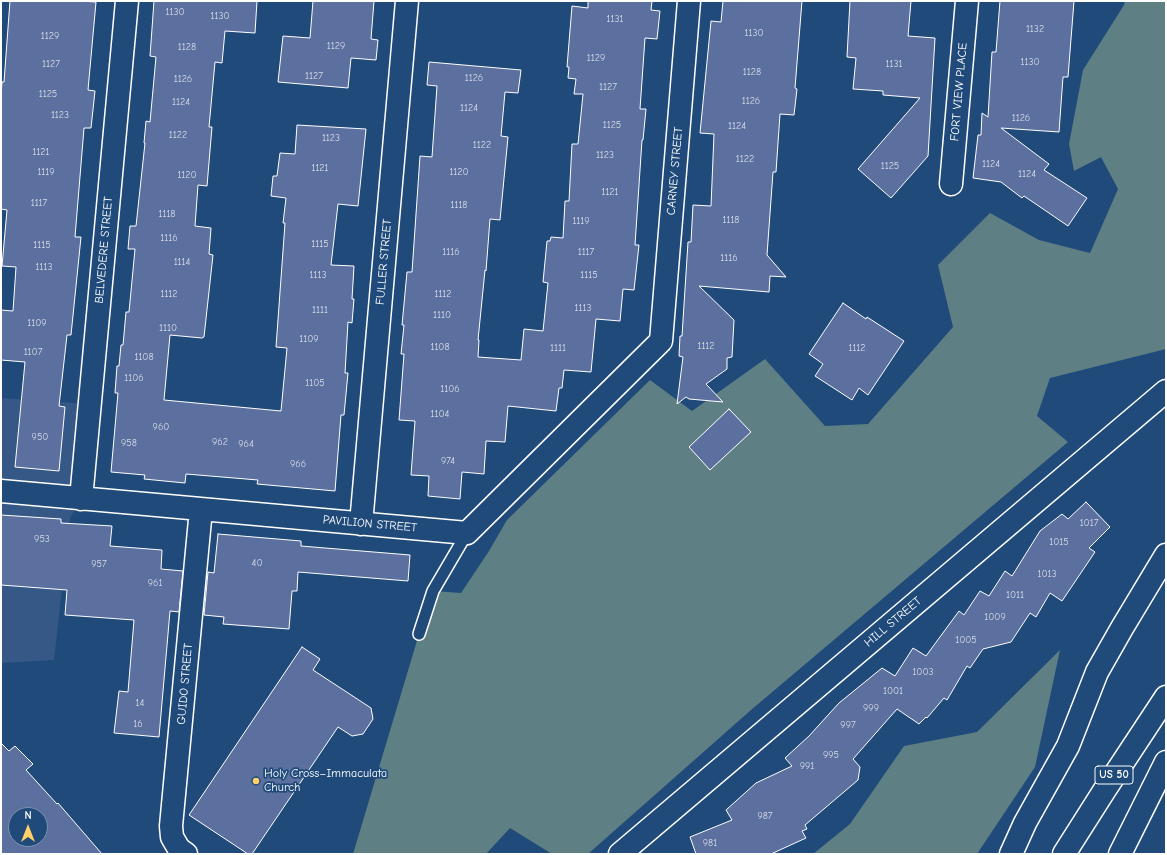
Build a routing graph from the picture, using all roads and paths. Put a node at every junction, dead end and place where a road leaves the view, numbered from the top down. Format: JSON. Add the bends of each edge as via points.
{"nodes":[{"id":1,"x":127,"y":1,"type":"edge"},
{"id":2,"x":407,"y":1,"type":"edge"},
{"id":3,"x":689,"y":1,"type":"edge"},
{"id":4,"x":967,"y":1,"type":"edge"},
{"id":5,"x":951,"y":184,"type":"dead end"},
{"id":6,"x":1166,"y":391,"type":"edge"},
{"id":7,"x":1,"y":491,"type":"edge"},
{"id":8,"x":80,"y":499,"type":"junction"},
{"id":9,"x":201,"y":509,"type":"junction"},
{"id":10,"x":361,"y":524,"type":"junction"},
{"id":11,"x":467,"y":533,"type":"junction"},
{"id":12,"x":1166,"y":555,"type":"edge"},
{"id":13,"x":419,"y":634,"type":"dead end"},
{"id":14,"x":1166,"y":697,"type":"edge"},
{"id":15,"x":1166,"y":762,"type":"edge"},
{"id":16,"x":186,"y":854,"type":"edge"},
{"id":17,"x":620,"y":854,"type":"edge"},
{"id":18,"x":1011,"y":854,"type":"edge"},
{"id":19,"x":1064,"y":854,"type":"edge"},
{"id":20,"x":1120,"y":854,"type":"edge"}],
"edges":[{"from":1,"to":8,"type":"main road","name":"BELVEDERE STREET"},
{"from":2,"to":10,"type":"main road","name":"FULLER STREET"},
{"from":3,"to":11,"type":"main road","name":"CARNEY STREET","via":[[661,341]]},
{"from":4,"to":5,"type":"main road","name":"FORT VIEW PLACE"},
{"from":6,"to":17,"type":"main road","name":"HILL STREET"},
{"from":7,"to":8,"type":"main road","name":"PAVILION STREET"},
{"from":8,"to":9,"type":"main road","name":"PAVILION STREET"},
{"from":9,"to":10,"type":"main road","name":"PAVILION STREET"},
{"from":9,"to":16,"type":"main road","name":"GUIDO STREET","via":[[171,826],[172,837],[179,849]]},
{"from":10,"to":11,"type":"main road","name":"PAVILION STREET"},
{"from":11,"to":13,"type":"lane","via":[[433,591]]},
{"from":12,"to":18,"type":"main road","via":[[1098,672],[1068,746]]},
{"from":14,"to":19,"type":"main road","number":"US 50"},
{"from":15,"to":20,"type":"main road"}]}
